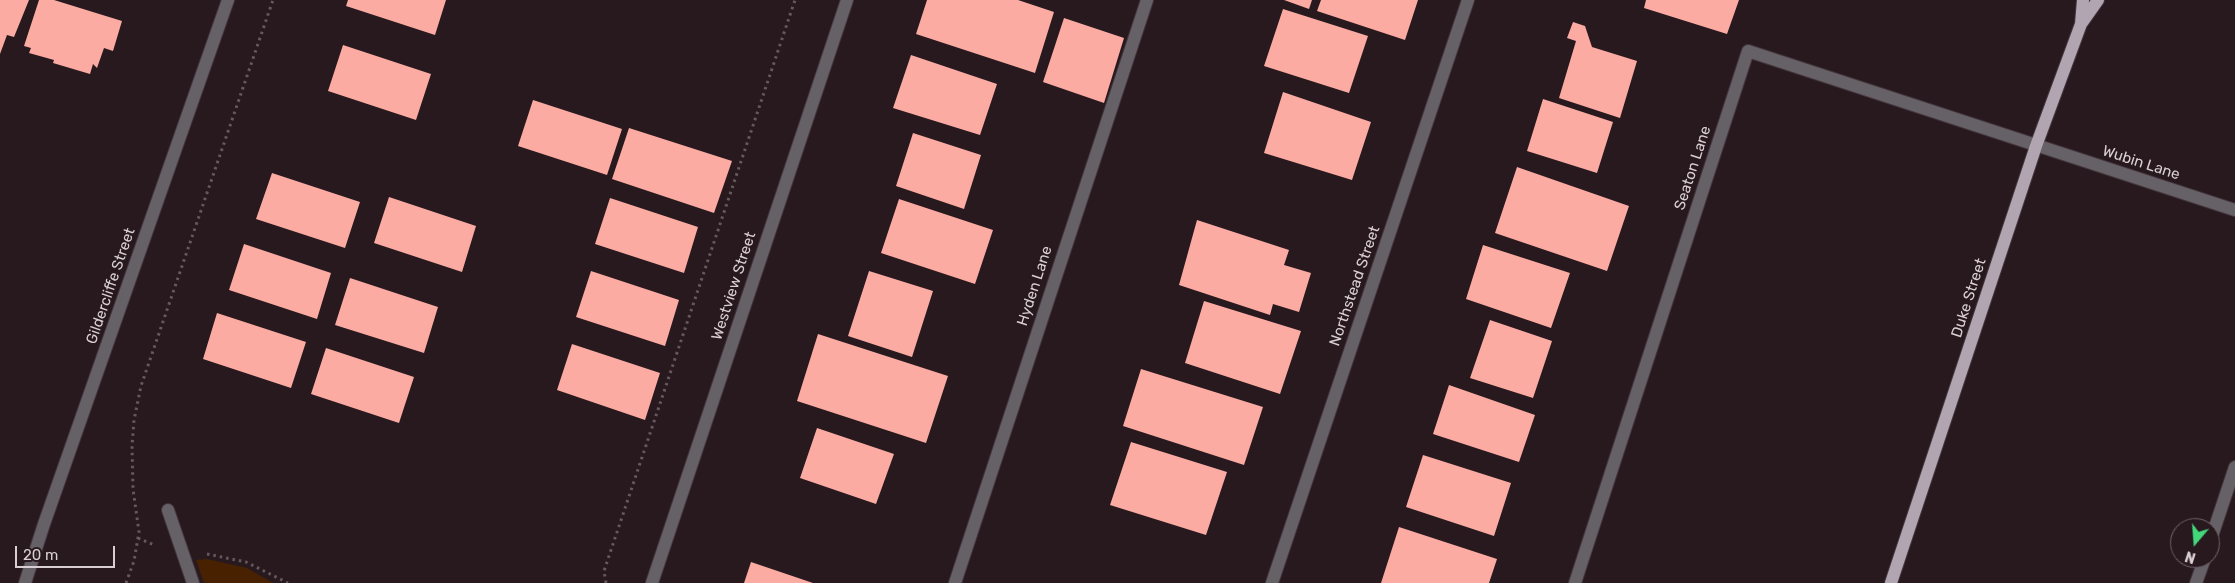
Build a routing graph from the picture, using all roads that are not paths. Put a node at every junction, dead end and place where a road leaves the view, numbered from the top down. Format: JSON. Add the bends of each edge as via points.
{"nodes":[{"id":1,"x":228,"y":0,"type":"edge"},
{"id":2,"x":847,"y":0,"type":"edge"},
{"id":3,"x":1147,"y":0,"type":"edge"},
{"id":4,"x":1468,"y":0,"type":"edge"},
{"id":5,"x":2083,"y":0,"type":"edge"},
{"id":6,"x":2098,"y":0,"type":"edge"},
{"id":7,"x":2082,"y":24,"type":"junction"},
{"id":8,"x":2036,"y":146,"type":"junction"},
{"id":9,"x":2235,"y":210,"type":"edge"},
{"id":10,"x":2235,"y":467,"type":"edge"},
{"id":11,"x":168,"y":510,"type":"dead end"},
{"id":12,"x":2218,"y":518,"type":"edge"},
{"id":13,"x":2201,"y":568,"type":"edge"},
{"id":14,"x":25,"y":583,"type":"edge"},
{"id":15,"x":193,"y":583,"type":"edge"},
{"id":16,"x":652,"y":583,"type":"edge"},
{"id":17,"x":955,"y":583,"type":"edge"},
{"id":18,"x":1272,"y":583,"type":"edge"},
{"id":19,"x":1575,"y":583,"type":"edge"},
{"id":20,"x":1891,"y":583,"type":"edge"},
{"id":21,"x":2196,"y":583,"type":"edge"}],
"edges":[{"from":1,"to":14,"type":"street","name":"Gildercliffe Street"},
{"from":2,"to":16,"type":"street","name":"Westview Street"},
{"from":3,"to":17,"type":"street","name":"Hyden Lane"},
{"from":4,"to":18,"type":"street","name":"Northstead Street"},
{"from":5,"to":7,"type":"main road","name":"Duke Street"},
{"from":6,"to":7,"type":"main road","name":"Duke Street"},
{"from":7,"to":8,"type":"main road","name":"Duke Street"},
{"from":8,"to":9,"type":"street","name":"Wubin Lane"},
{"from":8,"to":19,"type":"street","name":"Seaton Lane","via":[[1748,51]]},
{"from":8,"to":20,"type":"main road","name":"Duke Street"},
{"from":10,"to":12,"type":"street"},
{"from":11,"to":15,"type":"street"},
{"from":13,"to":21,"type":"street"}]}
